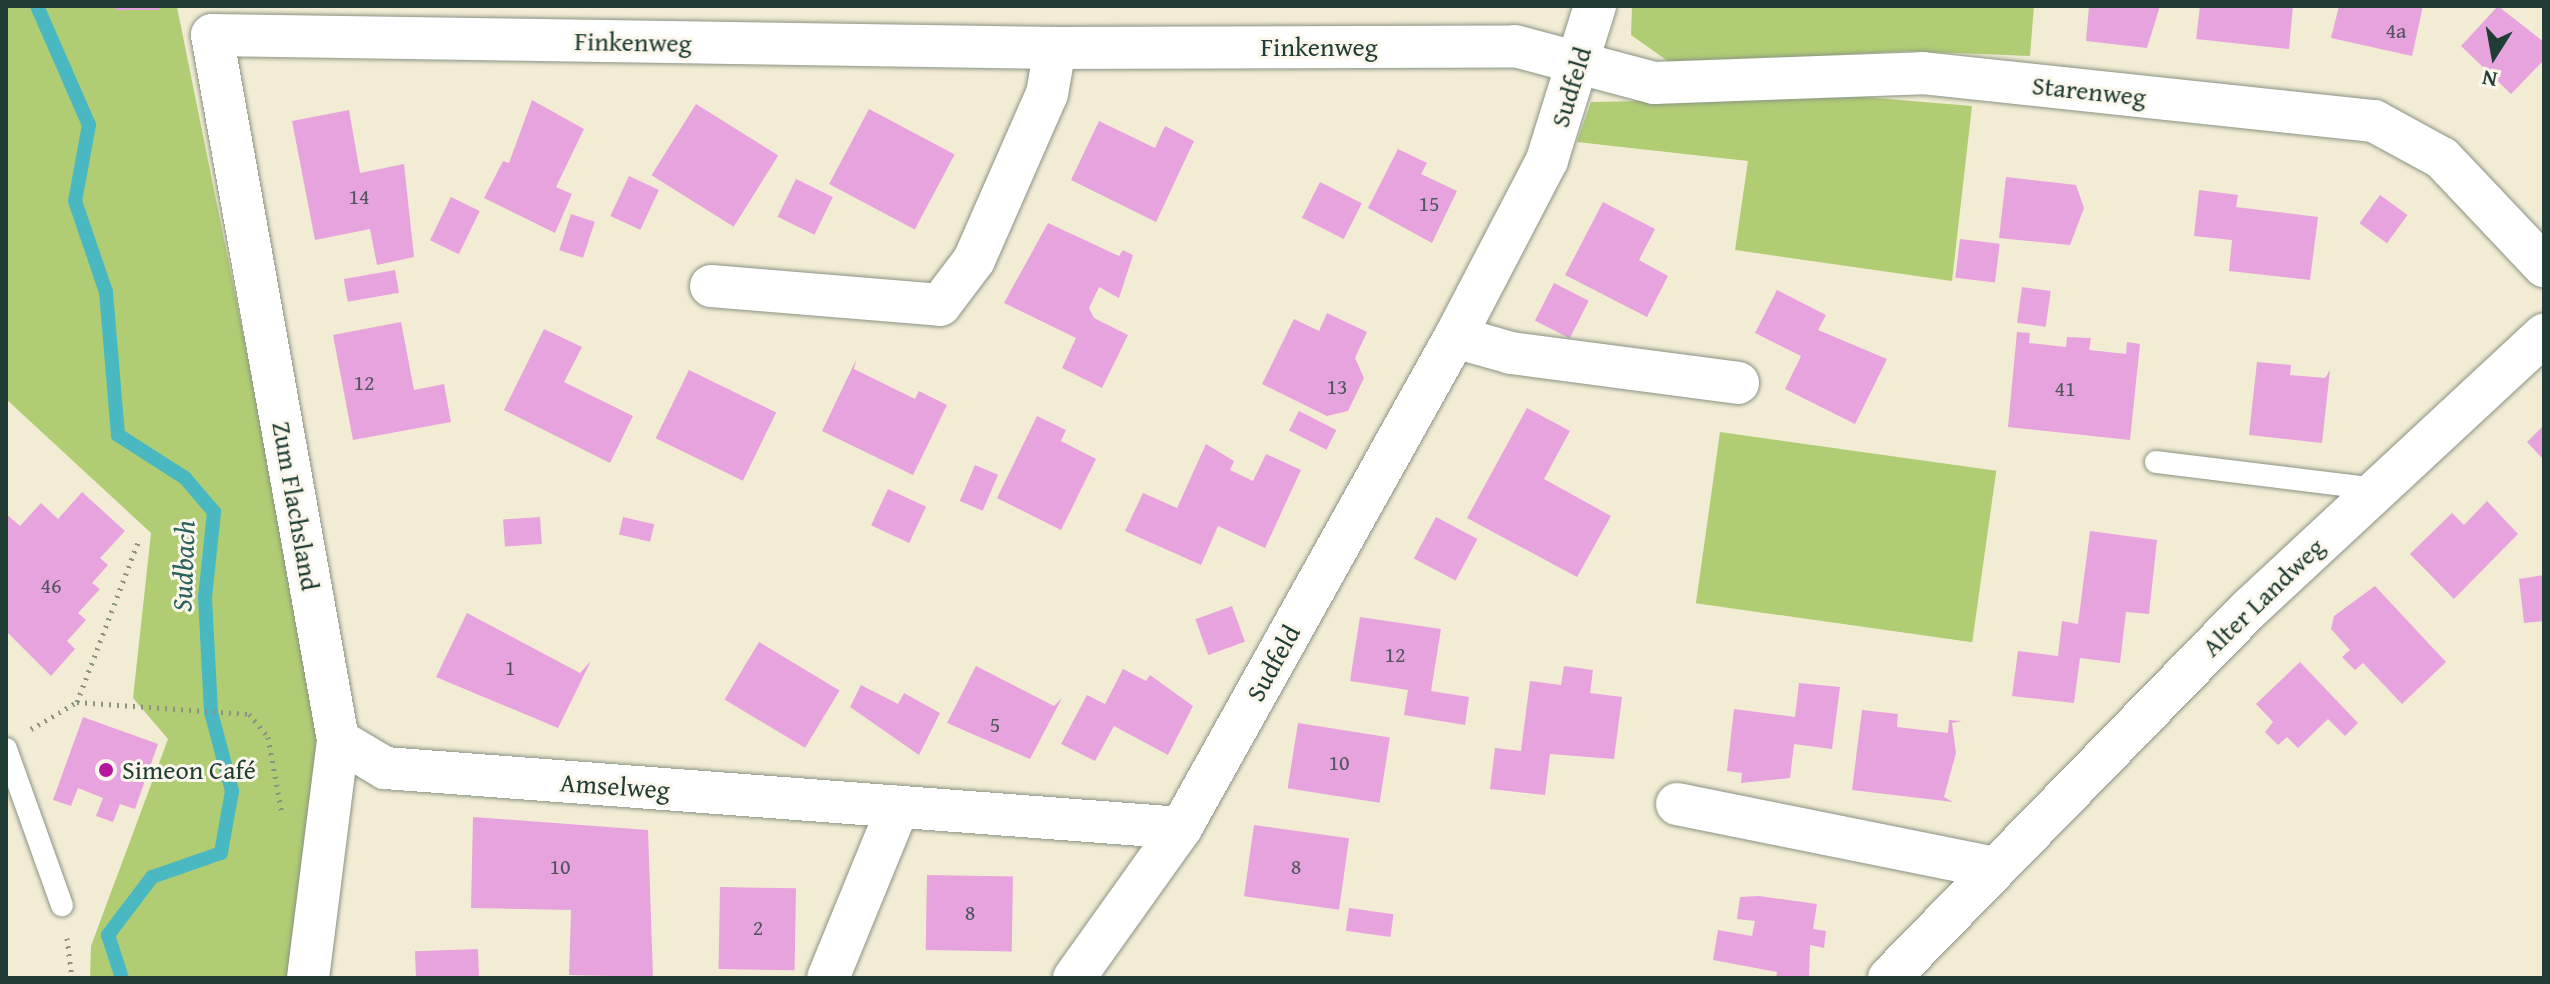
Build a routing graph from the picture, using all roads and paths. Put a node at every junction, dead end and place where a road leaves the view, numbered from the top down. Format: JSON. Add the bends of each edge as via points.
{"nodes":[{"id":1,"x":1595,"y":6,"type":"edge"},
{"id":2,"x":212,"y":35,"type":"joint"},
{"id":3,"x":1055,"y":48,"type":"junction"},
{"id":4,"x":1580,"y":63,"type":"junction"},
{"id":5,"x":2544,"y":266,"type":"edge"},
{"id":6,"x":711,"y":286,"type":"dead end"},
{"id":7,"x":2544,"y":335,"type":"edge"},
{"id":8,"x":1455,"y":337,"type":"junction"},
{"id":9,"x":1738,"y":383,"type":"dead end"},
{"id":10,"x":2156,"y":462,"type":"dead end"},
{"id":11,"x":2377,"y":489,"type":"junction"},
{"id":12,"x":138,"y":542,"type":"dead end"},
{"id":13,"x":77,"y":702,"type":"junction"},
{"id":14,"x":249,"y":714,"type":"dead end"},
{"id":15,"x":338,"y":740,"type":"junction"},
{"id":16,"x":12,"y":743,"type":"edge"},
{"id":17,"x":1677,"y":804,"type":"dead end"},
{"id":18,"x":898,"y":807,"type":"junction"},
{"id":19,"x":1181,"y":828,"type":"junction"},
{"id":20,"x":1990,"y":867,"type":"junction"},
{"id":21,"x":62,"y":905,"type":"dead end"},
{"id":22,"x":308,"y":978,"type":"edge"},
{"id":23,"x":828,"y":978,"type":"edge"},
{"id":24,"x":1074,"y":978,"type":"edge"},
{"id":25,"x":1889,"y":978,"type":"edge"}],
"edges":[{"from":1,"to":4,"type":"street","name":"Sudfeld"},
{"from":2,"to":3,"type":"street","name":"Finkenweg"},
{"from":2,"to":15,"type":"street","name":"Zum Flachsland"},
{"from":3,"to":4,"type":"street","name":"Finkenweg","via":[[1515,46]]},
{"from":3,"to":6,"type":"street","via":[[1047,94],[980,246],[940,305]]},
{"from":4,"to":5,"type":"street","name":"Starenweg","via":[[1654,83],[1923,73],[2374,121],[2442,158]]},
{"from":4,"to":8,"type":"street","name":"Sudfeld","via":[[1547,160]]},
{"from":7,"to":11,"type":"street","name":"Alter Landweg"},
{"from":8,"to":9,"type":"street","via":[[1511,353]]},
{"from":8,"to":19,"type":"street","name":"Sudfeld"},
{"from":10,"to":11,"type":"lane"},
{"from":11,"to":20,"type":"street","name":"Alter Landweg"},
{"from":12,"to":13,"type":"path"},
{"from":13,"to":14,"type":"path","via":[[168,714]]},
{"from":13,"to":16,"type":"path"},
{"from":15,"to":18,"type":"street","name":"Amselweg","via":[[385,768]]},
{"from":15,"to":22,"type":"street","name":"Zum Flachsland"},
{"from":16,"to":21,"type":"lane"},
{"from":17,"to":20,"type":"street"},
{"from":18,"to":19,"type":"street","name":"Amselweg"},
{"from":18,"to":23,"type":"street"},
{"from":19,"to":24,"type":"street","name":"Sudfeld"},
{"from":20,"to":25,"type":"street","name":"Alter Landweg"}]}
